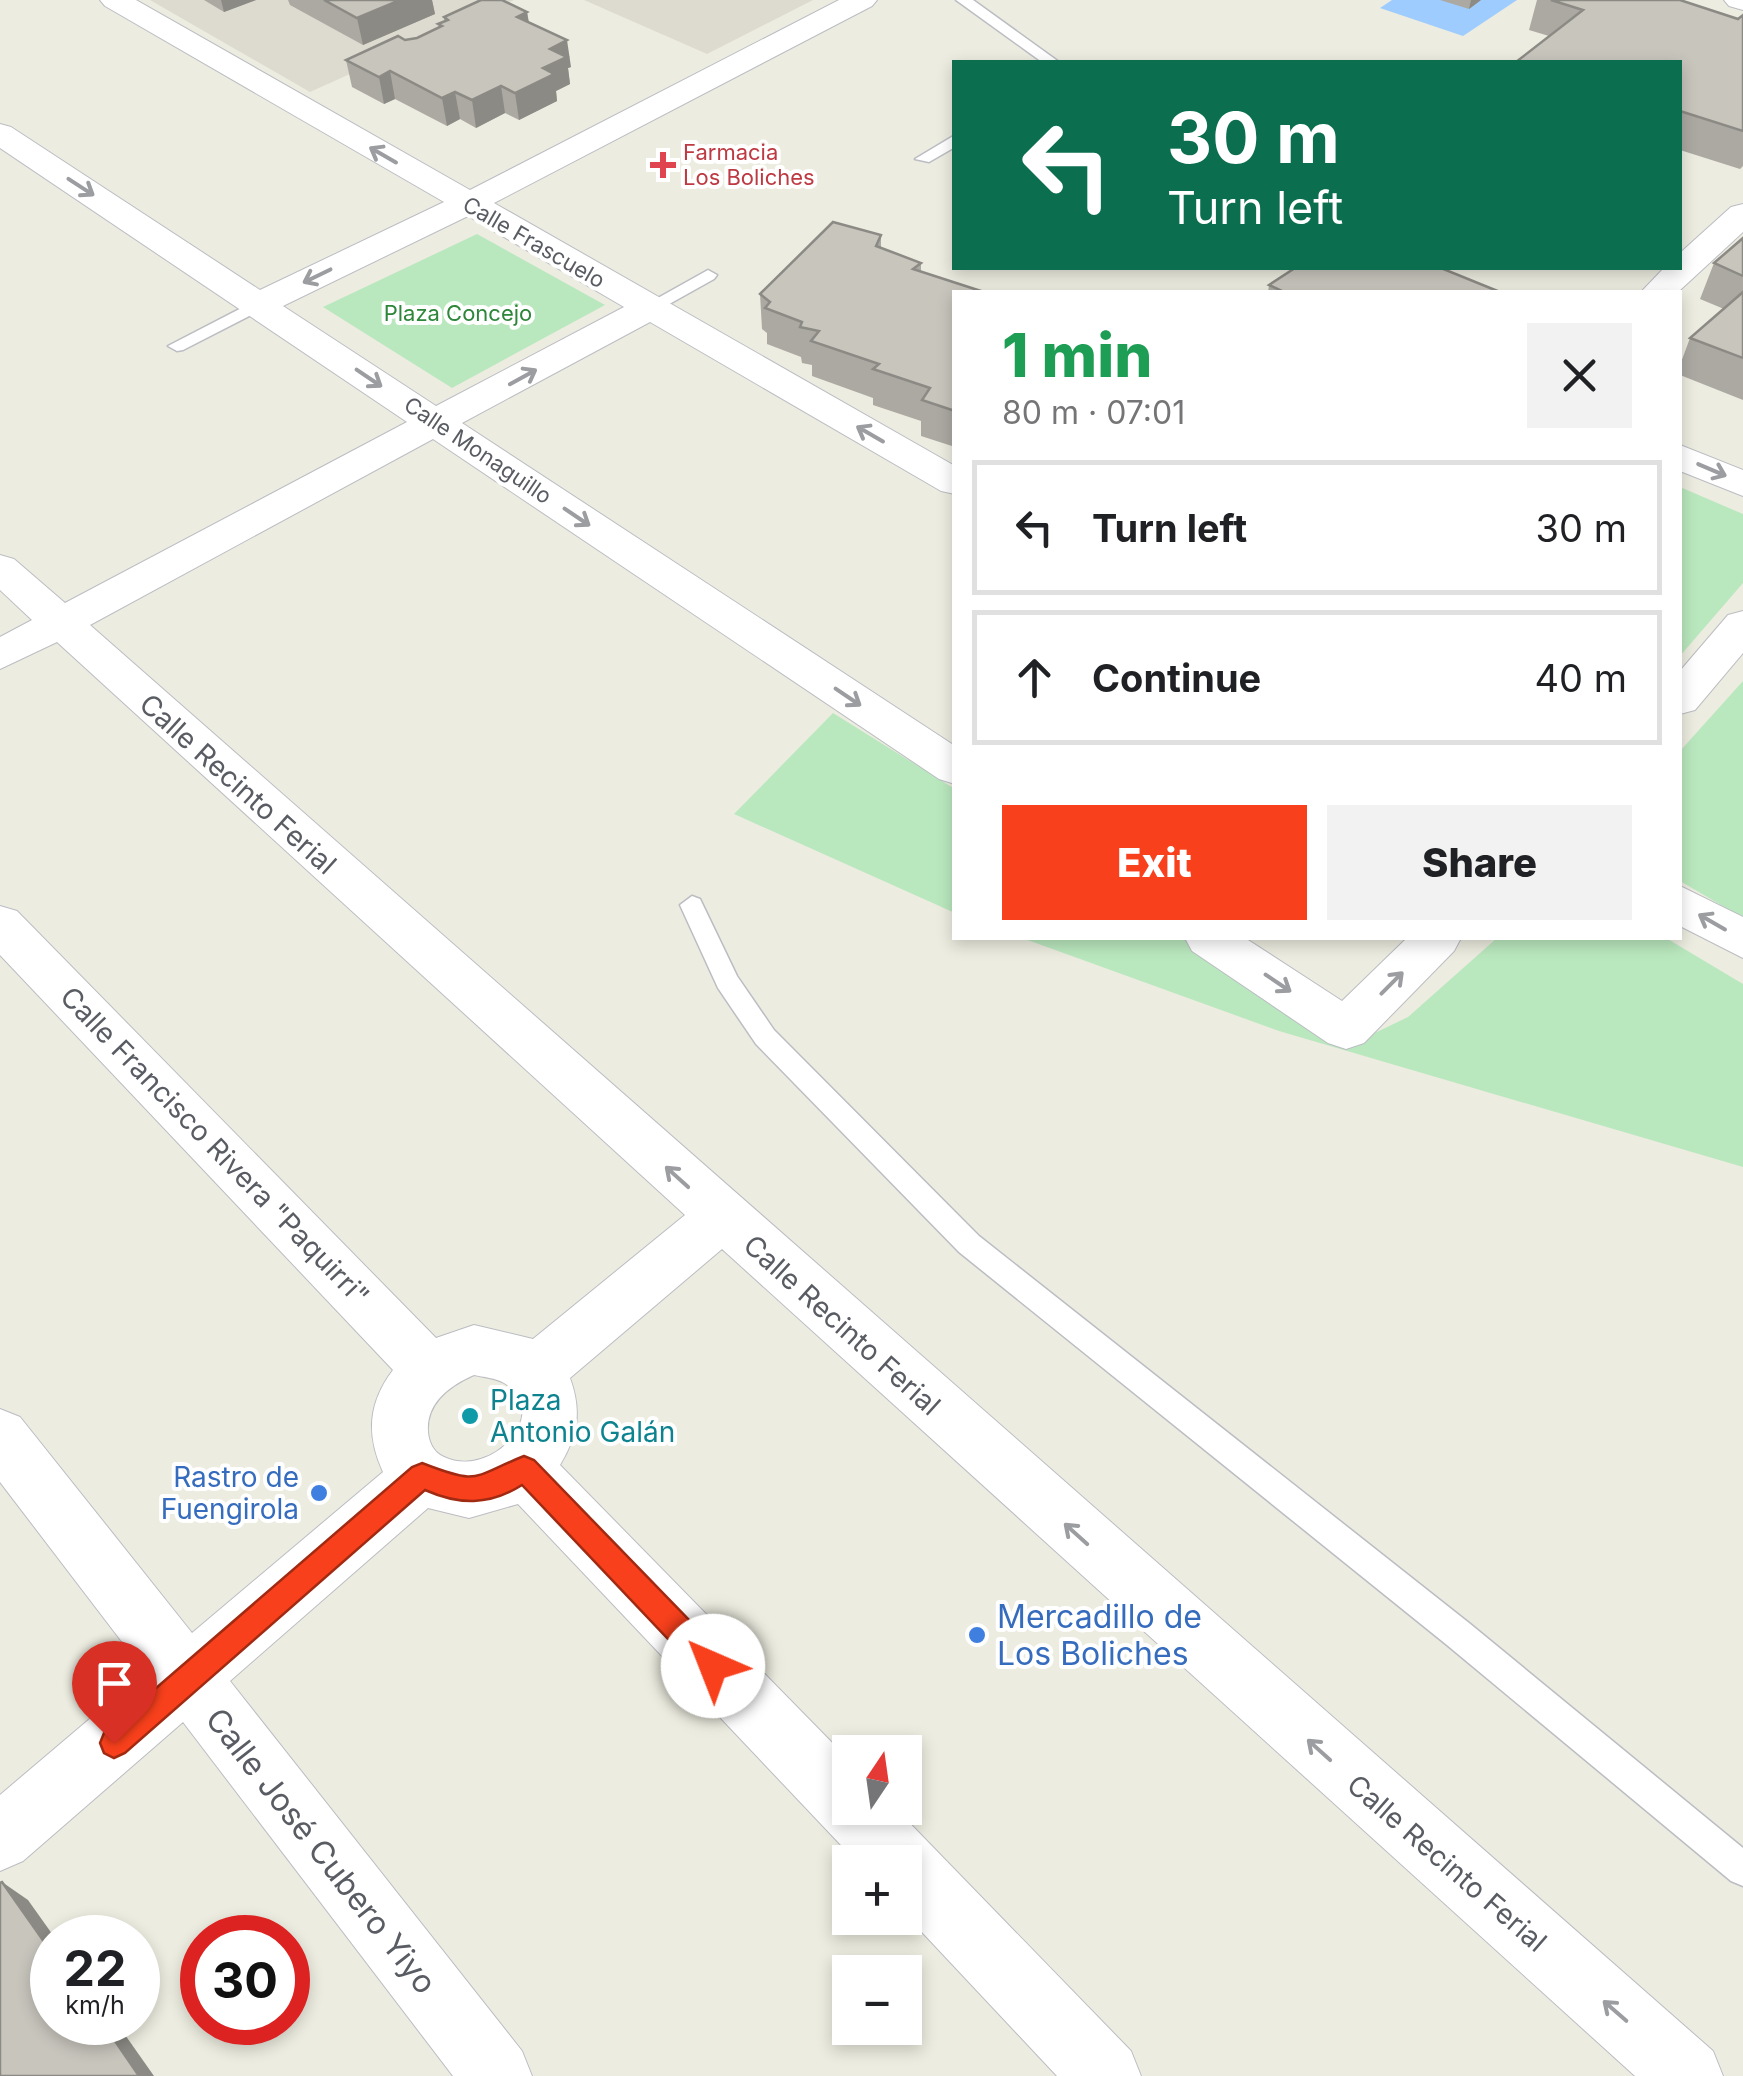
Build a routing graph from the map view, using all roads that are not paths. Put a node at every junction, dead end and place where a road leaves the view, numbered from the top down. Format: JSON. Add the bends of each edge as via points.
{"nodes":[{"id":1,"x":115,"y":0,"type":"edge"},
{"id":2,"x":862,"y":0,"type":"edge"},
{"id":3,"x":963,"y":0,"type":"edge"},
{"id":4,"x":1048,"y":60,"type":"edge"},
{"id":5,"x":0,"y":134,"type":"edge"},
{"id":6,"x":952,"y":142,"type":"edge"},
{"id":7,"x":923,"y":159,"type":"dead end"},
{"id":8,"x":468,"y":204,"type":"junction"},
{"id":9,"x":1743,"y":214,"type":"edge"},
{"id":10,"x":1682,"y":270,"type":"edge"},
{"id":11,"x":1682,"y":270,"type":"edge"},
{"id":12,"x":708,"y":275,"type":"dead end"},
{"id":13,"x":1660,"y":290,"type":"edge"},
{"id":14,"x":259,"y":304,"type":"junction"},
{"id":15,"x":649,"y":308,"type":"junction"},
{"id":16,"x":177,"y":346,"type":"dead end"},
{"id":17,"x":438,"y":424,"type":"junction"},
{"id":18,"x":1682,"y":458,"type":"edge"},
{"id":19,"x":952,"y":480,"type":"edge"},
{"id":20,"x":1743,"y":484,"type":"edge"},
{"id":21,"x":0,"y":568,"type":"edge"},
{"id":22,"x":60,"y":624,"type":"junction"},
{"id":23,"x":1743,"y":625,"type":"edge"},
{"id":24,"x":0,"y":656,"type":"edge"},
{"id":25,"x":1682,"y":697,"type":"edge"},
{"id":26,"x":952,"y":766,"type":"edge"},
{"id":27,"x":692,"y":905,"type":"dead end"},
{"id":28,"x":1682,"y":905,"type":"edge"},
{"id":29,"x":0,"y":924,"type":"edge"},
{"id":30,"x":1212,"y":940,"type":"edge"},
{"id":31,"x":1435,"y":940,"type":"edge"},
{"id":32,"x":1743,"y":940,"type":"edge"},
{"id":33,"x":722,"y":1217,"type":"junction"},
{"id":34,"x":429,"y":1369,"type":"junction"},
{"id":35,"x":536,"y":1371,"type":"junction"},
{"id":36,"x":0,"y":1436,"type":"edge"},
{"id":37,"x":524,"y":1468,"type":"junction"},
{"id":38,"x":422,"y":1476,"type":"junction"},
{"id":39,"x":188,"y":1680,"type":"junction"},
{"id":40,"x":0,"y":1838,"type":"edge"},
{"id":41,"x":885,"y":1845,"type":"edge"},
{"id":42,"x":1743,"y":1869,"type":"edge"},
{"id":43,"x":922,"y":1884,"type":"edge"},
{"id":44,"x":496,"y":2076,"type":"edge"},
{"id":45,"x":1106,"y":2076,"type":"edge"},
{"id":46,"x":1688,"y":2076,"type":"edge"}],
"edges":[{"from":8,"to":1,"type":"street","name":"Calle Frascuelo","one_way":true},
{"from":2,"to":8,"type":"street"},
{"from":3,"to":4,"type":"lane"},
{"from":5,"to":14,"type":"street","name":"Calle Monaguillo","one_way":true},
{"from":6,"to":7,"type":"lane"},
{"from":8,"to":14,"type":"street","one_way":true},
{"from":8,"to":15,"type":"street","name":"Calle Frascuelo"},
{"from":9,"to":10,"type":"street"},
{"from":11,"to":13,"type":"street"},
{"from":12,"to":15,"type":"lane"},
{"from":14,"to":16,"type":"lane"},
{"from":14,"to":17,"type":"street","name":"Calle Monaguillo","one_way":true},
{"from":17,"to":15,"type":"street","one_way":true},
{"from":19,"to":15,"type":"street","name":"Calle Frascuelo","one_way":true},
{"from":17,"to":22,"type":"street"},
{"from":17,"to":26,"type":"street","name":"Calle Monaguillo","one_way":true},
{"from":18,"to":20,"type":"street","one_way":true},
{"from":21,"to":22,"type":"street","name":"Calle Recinto Ferial"},
{"from":22,"to":24,"type":"street"},
{"from":33,"to":22,"type":"street","name":"Calle Recinto Ferial","one_way":true},
{"from":23,"to":25,"type":"street"},
{"from":27,"to":42,"type":"lane","via":[[727,981],[765,1037],[969,1244]]},
{"from":32,"to":28,"type":"street","one_way":true},
{"from":29,"to":34,"type":"street","name":"Calle Francisco Rivera \"Paquirri\""},
{"from":30,"to":31,"type":"street","one_way":true,"via":[[1346,1029]]},
{"from":33,"to":35,"type":"street"},
{"from":46,"to":33,"type":"street","name":"Calle Recinto Ferial","one_way":true},
{"from":34,"to":35,"type":"street","via":[[451,1356],[498,1350]]},
{"from":34,"to":38,"type":"street","via":[[401,1406],[398,1428],[401,1450]]},
{"from":35,"to":37,"type":"street","via":[[548,1388],[552,1419],[541,1451]]},
{"from":36,"to":39,"type":"street","name":"Calle José Cubero Yiyo"},
{"from":37,"to":38,"type":"street","via":[[478,1490],[453,1489]]},
{"from":37,"to":41,"type":"street"},
{"from":38,"to":39,"type":"street"},
{"from":39,"to":40,"type":"street"},
{"from":39,"to":44,"type":"street","name":"Calle José Cubero Yiyo"},
{"from":43,"to":45,"type":"street"}]}
